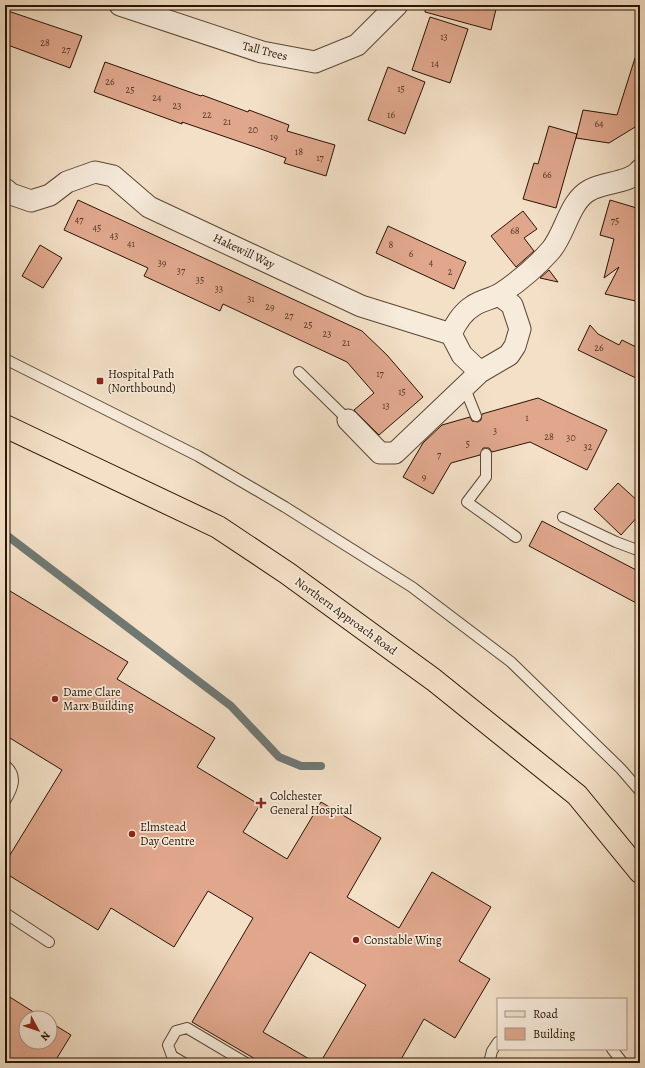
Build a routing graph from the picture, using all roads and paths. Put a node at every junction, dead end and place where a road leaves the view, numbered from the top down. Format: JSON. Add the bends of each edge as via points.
{"nodes":[{"id":1,"x":120,"y":5,"type":"edge"},
{"id":2,"x":397,"y":5,"type":"edge"},
{"id":3,"x":640,"y":170,"type":"edge"},
{"id":4,"x":5,"y":189,"type":"edge"},
{"id":5,"x":499,"y":295,"type":"junction"},
{"id":6,"x":451,"y":334,"type":"junction"},
{"id":7,"x":5,"y":359,"type":"edge"},
{"id":8,"x":299,"y":372,"type":"dead end"},
{"id":9,"x":480,"y":372,"type":"junction"},
{"id":10,"x":464,"y":386,"type":"junction"},
{"id":11,"x":476,"y":416,"type":"dead end"},
{"id":12,"x":348,"y":420,"type":"joint"},
{"id":13,"x":5,"y":426,"type":"edge"},
{"id":14,"x":486,"y":454,"type":"dead end"},
{"id":15,"x":563,"y":517,"type":"dead end"},
{"id":16,"x":516,"y":537,"type":"dead end"},
{"id":17,"x":640,"y":551,"type":"edge"},
{"id":18,"x":5,"y":764,"type":"edge"},
{"id":19,"x":640,"y":792,"type":"edge"},
{"id":20,"x":5,"y":801,"type":"edge"},
{"id":21,"x":640,"y":872,"type":"edge"},
{"id":22,"x":5,"y":913,"type":"edge"},
{"id":23,"x":49,"y":942,"type":"dead end"},
{"id":24,"x":497,"y":1044,"type":"edge"},
{"id":25,"x":613,"y":1050,"type":"edge"},
{"id":26,"x":184,"y":1063,"type":"edge"},
{"id":27,"x":246,"y":1063,"type":"edge"},
{"id":28,"x":489,"y":1063,"type":"edge"},
{"id":29,"x":623,"y":1063,"type":"edge"}],
"edges":[{"from":1,"to":2,"type":"street","name":"Tall Trees","via":[[262,52],[315,62],[358,45]]},
{"from":3,"to":5,"type":"street","via":[[623,179],[590,190],[577,200],[551,250]]},
{"from":4,"to":6,"type":"street","name":"Hakewill Way","via":[[11,194],[31,201],[50,195],[67,182],[96,172],[113,176],[149,207],[361,306]]},
{"from":5,"to":6,"type":"street","via":[[472,306]]},
{"from":5,"to":9,"type":"street","via":[[512,305],[520,329],[515,346],[509,355]]},
{"from":6,"to":9,"type":"street","via":[[462,355]]},
{"from":7,"to":19,"type":"lane","via":[[198,456],[412,586],[511,662],[621,769]]},
{"from":8,"to":12,"type":"lane"},
{"from":9,"to":10,"type":"street"},
{"from":10,"to":11,"type":"lane"},
{"from":10,"to":12,"type":"street","via":[[395,453],[380,453]]},
{"from":13,"to":21,"type":"main road","name":"Northern Approach Road","via":[[218,527],[287,573],[434,680],[577,795]]},
{"from":14,"to":16,"type":"lane","via":[[486,477],[467,502]]},
{"from":15,"to":17,"type":"lane"},
{"from":18,"to":20,"type":"lane","via":[[11,770],[14,783]]},
{"from":22,"to":23,"type":"lane"},
{"from":24,"to":28,"type":"lane"},
{"from":25,"to":29,"type":"lane"},
{"from":26,"to":27,"type":"lane","via":[[172,1056],[168,1045],[176,1031],[188,1028]]}]}
